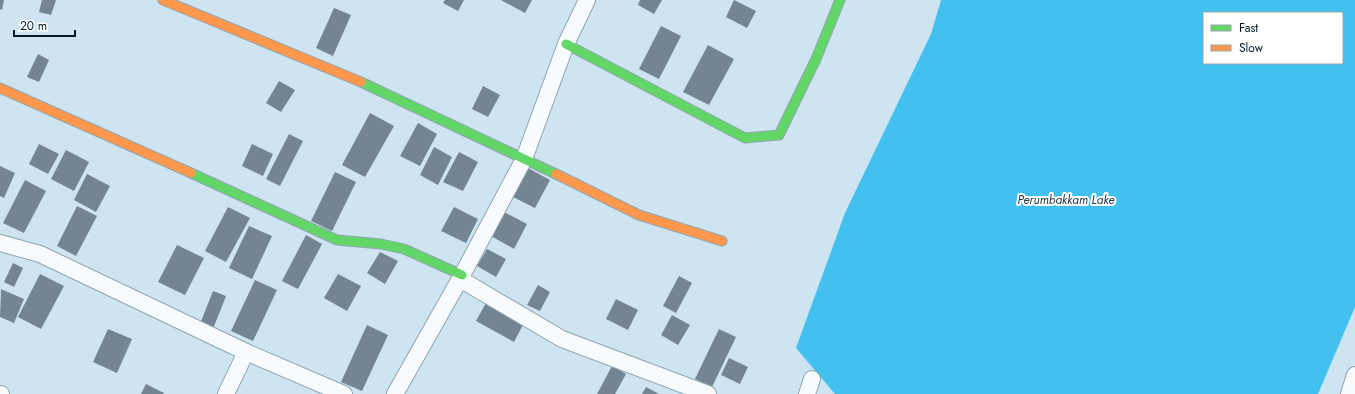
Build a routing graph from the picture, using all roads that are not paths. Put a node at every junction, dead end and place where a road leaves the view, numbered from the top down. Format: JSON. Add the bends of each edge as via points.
{"nodes":[{"id":1,"x":163,"y":0,"type":"edge"},
{"id":2,"x":587,"y":0,"type":"edge"},
{"id":3,"x":840,"y":0,"type":"edge"},
{"id":4,"x":566,"y":44,"type":"junction"},
{"id":5,"x":0,"y":88,"type":"edge"},
{"id":6,"x":524,"y":159,"type":"junction"},
{"id":7,"x":722,"y":241,"type":"dead end"},
{"id":8,"x":0,"y":243,"type":"edge"},
{"id":9,"x":461,"y":277,"type":"junction"},
{"id":10,"x":246,"y":352,"type":"junction"},
{"id":11,"x":1355,"y":375,"type":"edge"},
{"id":12,"x":812,"y":379,"type":"dead end"},
{"id":13,"x":226,"y":394,"type":"edge"},
{"id":14,"x":344,"y":394,"type":"edge"},
{"id":15,"x":395,"y":394,"type":"edge"},
{"id":16,"x":705,"y":394,"type":"edge"},
{"id":17,"x":807,"y":394,"type":"edge"},
{"id":18,"x":1349,"y":394,"type":"edge"}],
"edges":[{"from":1,"to":6,"type":"street","via":[[339,72]]},
{"from":2,"to":4,"type":"street"},
{"from":3,"to":4,"type":"street","via":[[816,59],[779,135],[745,138]]},
{"from":4,"to":6,"type":"street"},
{"from":5,"to":9,"type":"street","via":[[336,240],[398,247]]},
{"from":6,"to":7,"type":"street","via":[[639,216]]},
{"from":6,"to":9,"type":"street"},
{"from":8,"to":10,"type":"street","via":[[40,254]]},
{"from":9,"to":15,"type":"street"},
{"from":9,"to":16,"type":"street","via":[[562,339]]},
{"from":10,"to":13,"type":"street"},
{"from":10,"to":14,"type":"street"},
{"from":11,"to":18,"type":"street"},
{"from":12,"to":17,"type":"street"}]}
